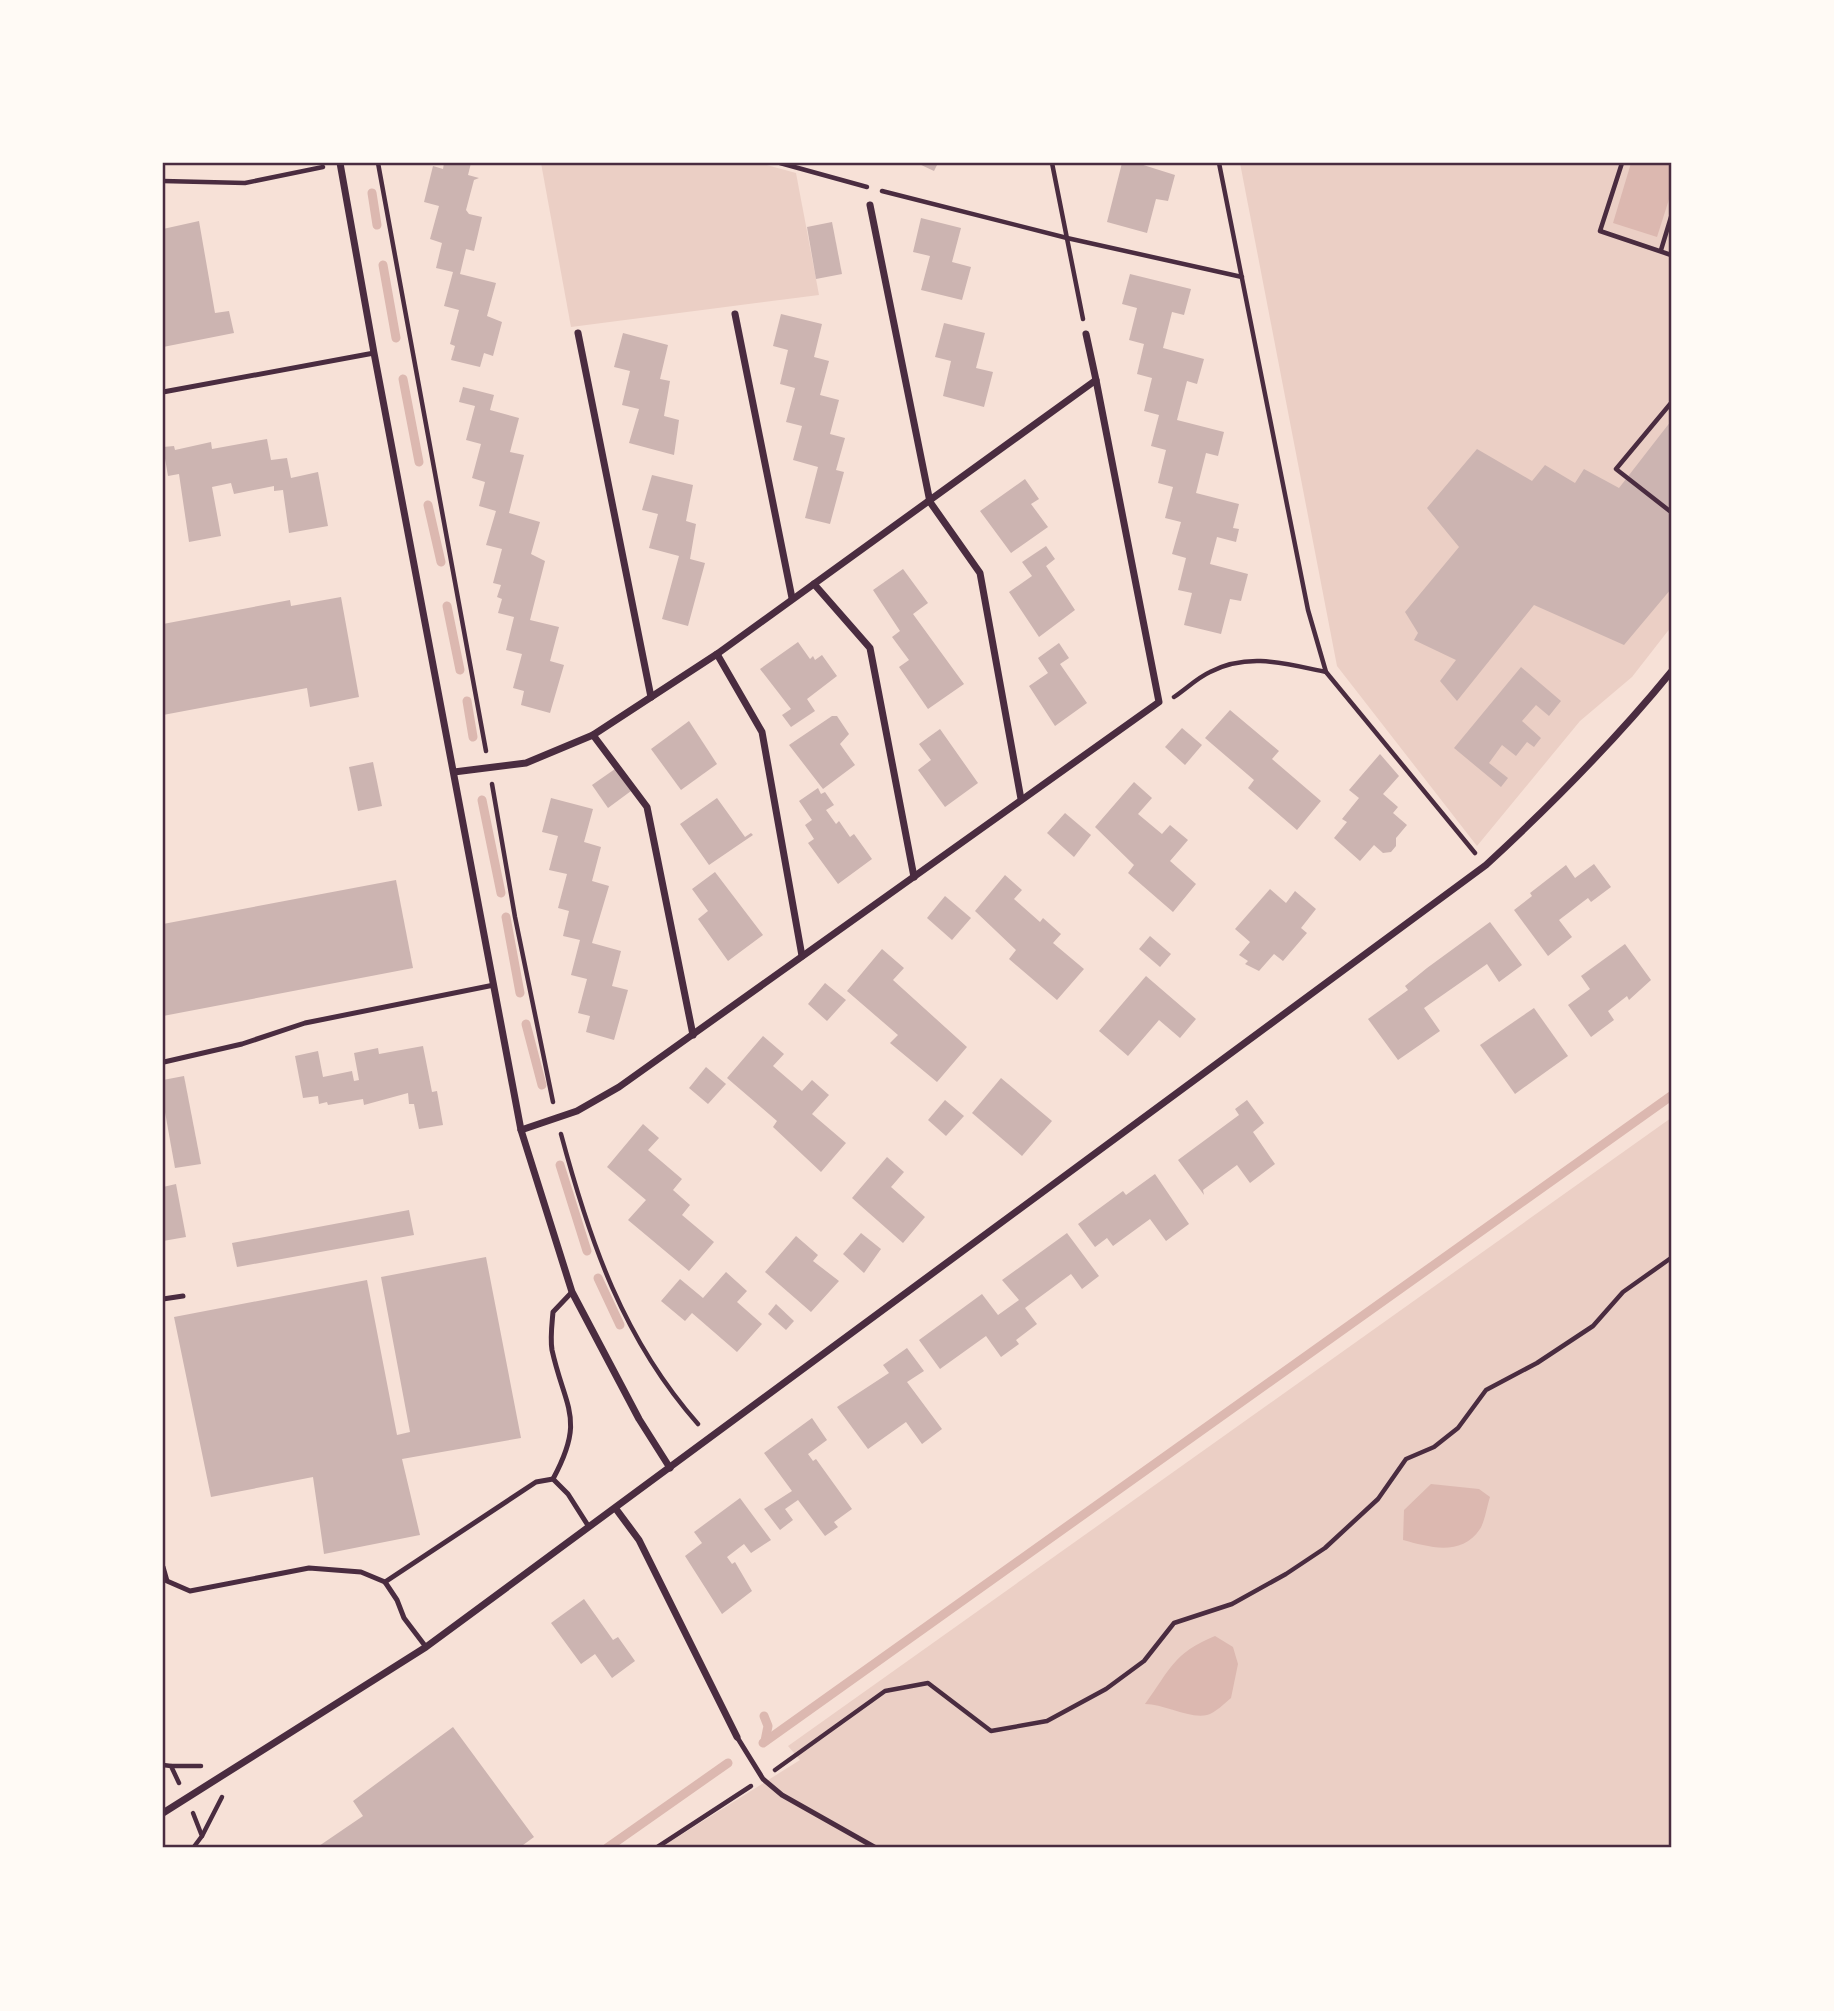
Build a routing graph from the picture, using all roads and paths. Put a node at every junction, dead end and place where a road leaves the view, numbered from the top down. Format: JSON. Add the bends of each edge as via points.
{"nodes":[{"id":1,"x":341,"y":163,"type":"edge"},
{"id":2,"x":377,"y":163,"type":"edge"},
{"id":3,"x":780,"y":163,"type":"edge"},
{"id":4,"x":1052,"y":163,"type":"edge"},
{"id":5,"x":1219,"y":163,"type":"edge"},
{"id":6,"x":1622,"y":163,"type":"edge"},
{"id":7,"x":163,"y":181,"type":"edge"},
{"id":8,"x":870,"y":205,"type":"dead end"},
{"id":9,"x":1671,"y":217,"type":"edge"},
{"id":10,"x":1067,"y":238,"type":"junction"},
{"id":11,"x":1661,"y":250,"type":"junction"},
{"id":12,"x":1671,"y":255,"type":"edge"},
{"id":13,"x":1242,"y":277,"type":"junction"},
{"id":14,"x":735,"y":314,"type":"dead end"},
{"id":15,"x":578,"y":333,"type":"dead end"},
{"id":16,"x":1086,"y":334,"type":"joint"},
{"id":17,"x":373,"y":353,"type":"junction"},
{"id":18,"x":1096,"y":380,"type":"junction"},
{"id":19,"x":163,"y":392,"type":"edge"},
{"id":20,"x":1671,"y":403,"type":"edge"},
{"id":21,"x":930,"y":502,"type":"junction"},
{"id":22,"x":1671,"y":512,"type":"edge"},
{"id":23,"x":814,"y":583,"type":"junction"},
{"id":24,"x":792,"y":598,"type":"junction"},
{"id":25,"x":716,"y":654,"type":"junction"},
{"id":26,"x":1326,"y":672,"type":"junction"},
{"id":27,"x":1671,"y":672,"type":"edge"},
{"id":28,"x":651,"y":697,"type":"junction"},
{"id":29,"x":1159,"y":702,"type":"junction"},
{"id":30,"x":593,"y":735,"type":"junction"},
{"id":31,"x":489,"y":767,"type":"junction"},
{"id":32,"x":454,"y":772,"type":"junction"},
{"id":33,"x":1021,"y":799,"type":"junction"},
{"id":34,"x":1486,"y":865,"type":"junction"},
{"id":35,"x":914,"y":877,"type":"junction"},
{"id":36,"x":802,"y":956,"type":"junction"},
{"id":37,"x":494,"y":985,"type":"junction"},
{"id":38,"x":693,"y":1035,"type":"junction"},
{"id":39,"x":164,"y":1062,"type":"edge"},
{"id":40,"x":557,"y":1118,"type":"junction"},
{"id":41,"x":521,"y":1129,"type":"junction"},
{"id":42,"x":1671,"y":1258,"type":"edge"},
{"id":43,"x":572,"y":1292,"type":"junction"},
{"id":44,"x":183,"y":1296,"type":"dead end"},
{"id":45,"x":163,"y":1299,"type":"edge"},
{"id":46,"x":710,"y":1437,"type":"junction"},
{"id":47,"x":670,"y":1468,"type":"junction"},
{"id":48,"x":553,"y":1479,"type":"junction"},
{"id":49,"x":616,"y":1508,"type":"junction"},
{"id":50,"x":589,"y":1528,"type":"junction"},
{"id":51,"x":163,"y":1567,"type":"edge"},
{"id":52,"x":385,"y":1582,"type":"junction"},
{"id":53,"x":426,"y":1647,"type":"junction"},
{"id":54,"x":737,"y":1737,"type":"joint"},
{"id":55,"x":163,"y":1765,"type":"edge"},
{"id":56,"x":763,"y":1779,"type":"junction"},
{"id":57,"x":187,"y":1798,"type":"junction"},
{"id":58,"x":163,"y":1813,"type":"edge"},
{"id":59,"x":192,"y":1848,"type":"edge"},
{"id":60,"x":656,"y":1848,"type":"edge"},
{"id":61,"x":876,"y":1848,"type":"edge"}],
"edges":[{"from":1,"to":7,"type":"path","via":[[245,183]]},
{"from":1,"to":17,"type":"street"},
{"from":2,"to":31,"type":"path"},
{"from":3,"to":10,"type":"path"},
{"from":4,"to":10,"type":"path"},
{"from":5,"to":13,"type":"path"},
{"from":6,"to":11,"type":"path","via":[[1600,231]]},
{"from":8,"to":21,"type":"street"},
{"from":9,"to":11,"type":"path"},
{"from":10,"to":13,"type":"path"},
{"from":10,"to":16,"type":"path"},
{"from":11,"to":12,"type":"path"},
{"from":13,"to":26,"type":"path","via":[[1308,610]]},
{"from":14,"to":24,"type":"street"},
{"from":15,"to":28,"type":"street"},
{"from":16,"to":18,"type":"street"},
{"from":17,"to":19,"type":"lane"},
{"from":17,"to":32,"type":"street"},
{"from":18,"to":21,"type":"street"},
{"from":18,"to":29,"type":"street"},
{"from":20,"to":22,"type":"path","via":[[1616,469]]},
{"from":21,"to":23,"type":"street"},
{"from":21,"to":33,"type":"street","via":[[980,573]]},
{"from":23,"to":24,"type":"street"},
{"from":23,"to":35,"type":"street","via":[[870,648]]},
{"from":24,"to":25,"type":"street"},
{"from":25,"to":28,"type":"street"},
{"from":25,"to":36,"type":"street","via":[[762,732]]},
{"from":26,"to":29,"type":"path","via":[[1267,660],[1240,660],[1209,672]]},
{"from":26,"to":34,"type":"path"},
{"from":27,"to":34,"type":"street","via":[[1561,796]]},
{"from":28,"to":30,"type":"street"},
{"from":29,"to":33,"type":"street"},
{"from":30,"to":31,"type":"street","via":[[526,763]]},
{"from":30,"to":38,"type":"street","via":[[647,807]]},
{"from":31,"to":32,"type":"street"},
{"from":31,"to":40,"type":"path"},
{"from":32,"to":37,"type":"street"},
{"from":33,"to":35,"type":"street"},
{"from":34,"to":46,"type":"street"},
{"from":35,"to":36,"type":"street"},
{"from":36,"to":38,"type":"street"},
{"from":37,"to":39,"type":"lane","via":[[305,1023]]},
{"from":37,"to":41,"type":"street"},
{"from":38,"to":40,"type":"street","via":[[619,1087]]},
{"from":40,"to":41,"type":"street"},
{"from":40,"to":46,"type":"path","via":[[581,1209],[618,1300],[664,1386]]},
{"from":41,"to":43,"type":"street"},
{"from":42,"to":56,"type":"path","via":[[1623,1292],[1593,1326],[1486,1390],[1458,1428],[1434,1447],[1406,1458],[1378,1499],[1325,1548],[1232,1604],[1174,1623],[1144,1661],[1106,1689],[1047,1721],[991,1731],[928,1683],[885,1691]]},
{"from":43,"to":47,"type":"street"},
{"from":43,"to":48,"type":"lane","via":[[553,1312],[551,1347],[572,1413],[567,1453]]},
{"from":44,"to":45,"type":"lane"},
{"from":46,"to":47,"type":"street"},
{"from":47,"to":49,"type":"street"},
{"from":48,"to":50,"type":"lane"},
{"from":48,"to":52,"type":"lane","via":[[536,1482]]},
{"from":49,"to":50,"type":"street"},
{"from":49,"to":54,"type":"street","via":[[639,1540]]},
{"from":50,"to":53,"type":"street"},
{"from":51,"to":52,"type":"lane","via":[[167,1581],[190,1591],[309,1568],[360,1572]]},
{"from":52,"to":53,"type":"lane"},
{"from":53,"to":57,"type":"street"},
{"from":54,"to":56,"type":"lane"},
{"from":55,"to":57,"type":"path","via":[[171,1766]]},
{"from":56,"to":60,"type":"path"},
{"from":56,"to":61,"type":"lane","via":[[782,1795]]},
{"from":57,"to":58,"type":"street"},
{"from":57,"to":59,"type":"path","via":[[202,1836]]}]}
